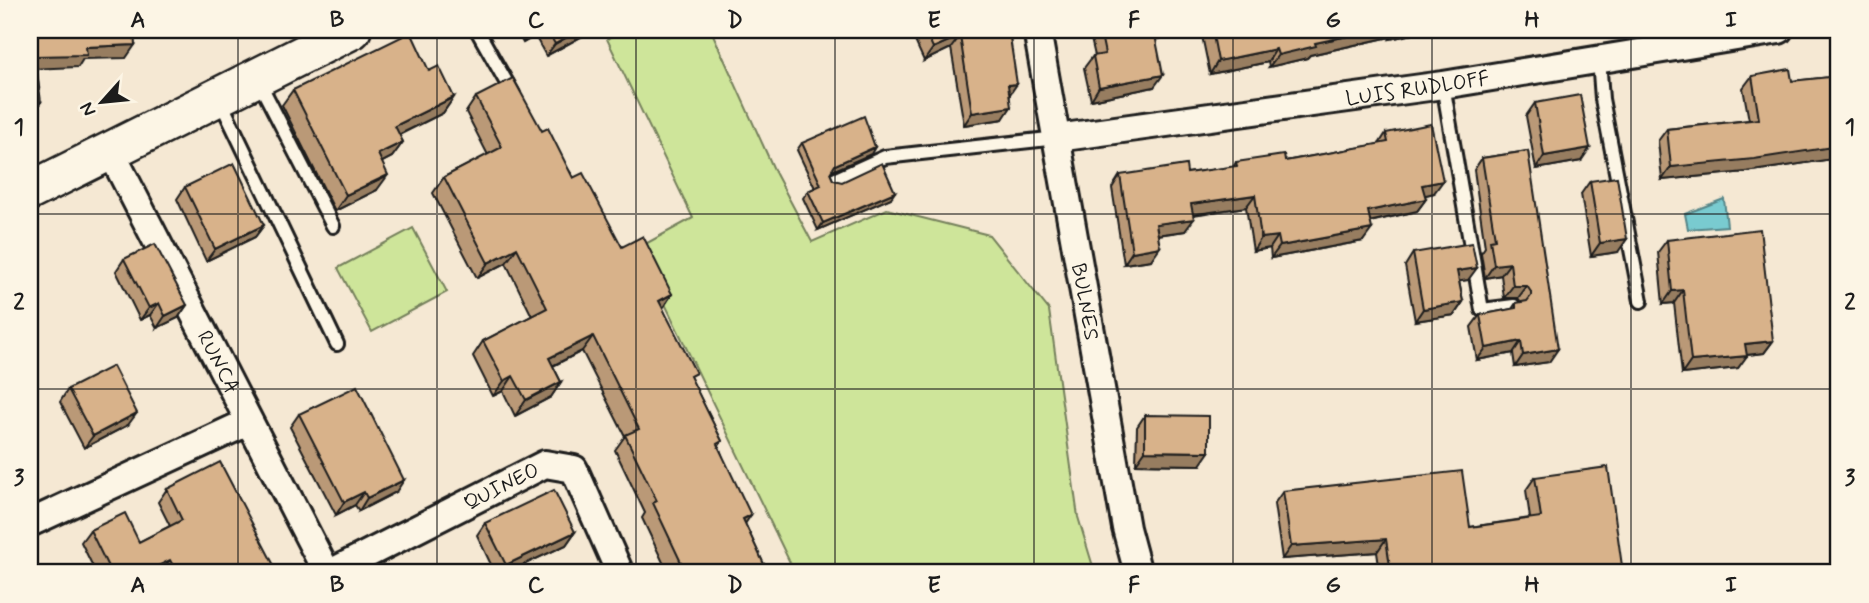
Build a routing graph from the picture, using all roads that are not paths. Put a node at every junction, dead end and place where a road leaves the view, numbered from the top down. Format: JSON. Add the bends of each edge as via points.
{"nodes":[{"id":1,"x":352,"y":30,"type":"edge"},
{"id":2,"x":477,"y":30,"type":"edge"},
{"id":3,"x":1037,"y":30,"type":"edge"},
{"id":4,"x":1779,"y":30,"type":"edge"},
{"id":5,"x":1599,"y":59,"type":"junction"},
{"id":6,"x":257,"y":78,"type":"junction"},
{"id":7,"x":1443,"y":85,"type":"junction"},
{"id":8,"x":217,"y":96,"type":"junction"},
{"id":9,"x":522,"y":109,"type":"edge"},
{"id":10,"x":1057,"y":138,"type":"junction"},
{"id":11,"x":110,"y":150,"type":"junction"},
{"id":12,"x":834,"y":180,"type":"edge"},
{"id":13,"x":30,"y":191,"type":"edge"},
{"id":14,"x":333,"y":226,"type":"dead end"},
{"id":15,"x":1641,"y":302,"type":"dead end"},
{"id":16,"x":1514,"y":306,"type":"edge"},
{"id":17,"x":337,"y":344,"type":"dead end"},
{"id":18,"x":248,"y":422,"type":"junction"},
{"id":19,"x":30,"y":523,"type":"edge"},
{"id":20,"x":329,"y":573,"type":"edge"},
{"id":21,"x":620,"y":573,"type":"edge"},
{"id":22,"x":1138,"y":573,"type":"edge"}],
"edges":[{"from":1,"to":6,"type":"main road"},
{"from":2,"to":9,"type":"lane"},
{"from":3,"to":10,"type":"street","name":"BULNES"},
{"from":4,"to":5,"type":"street","name":"LUIS RUDLOFF"},
{"from":5,"to":7,"type":"street","name":"LUIS RUDLOFF"},
{"from":5,"to":15,"type":"lane","via":[[1602,99]]},
{"from":6,"to":8,"type":"main road"},
{"from":6,"to":14,"type":"lane"},
{"from":7,"to":10,"type":"street","name":"LUIS RUDLOFF"},
{"from":7,"to":16,"type":"lane","via":[[1482,310]]},
{"from":8,"to":11,"type":"main road"},
{"from":8,"to":17,"type":"lane"},
{"from":10,"to":12,"type":"lane","via":[[885,157]]},
{"from":10,"to":22,"type":"street","name":"BULNES","via":[[1126,528]]},
{"from":11,"to":13,"type":"main road"},
{"from":11,"to":18,"type":"street","name":"RUNCA"},
{"from":18,"to":19,"type":"street"},
{"from":18,"to":20,"type":"street","name":"RUNCA"},
{"from":20,"to":21,"type":"street","name":"QUINEO","via":[[545,464],[574,469]]}]}
